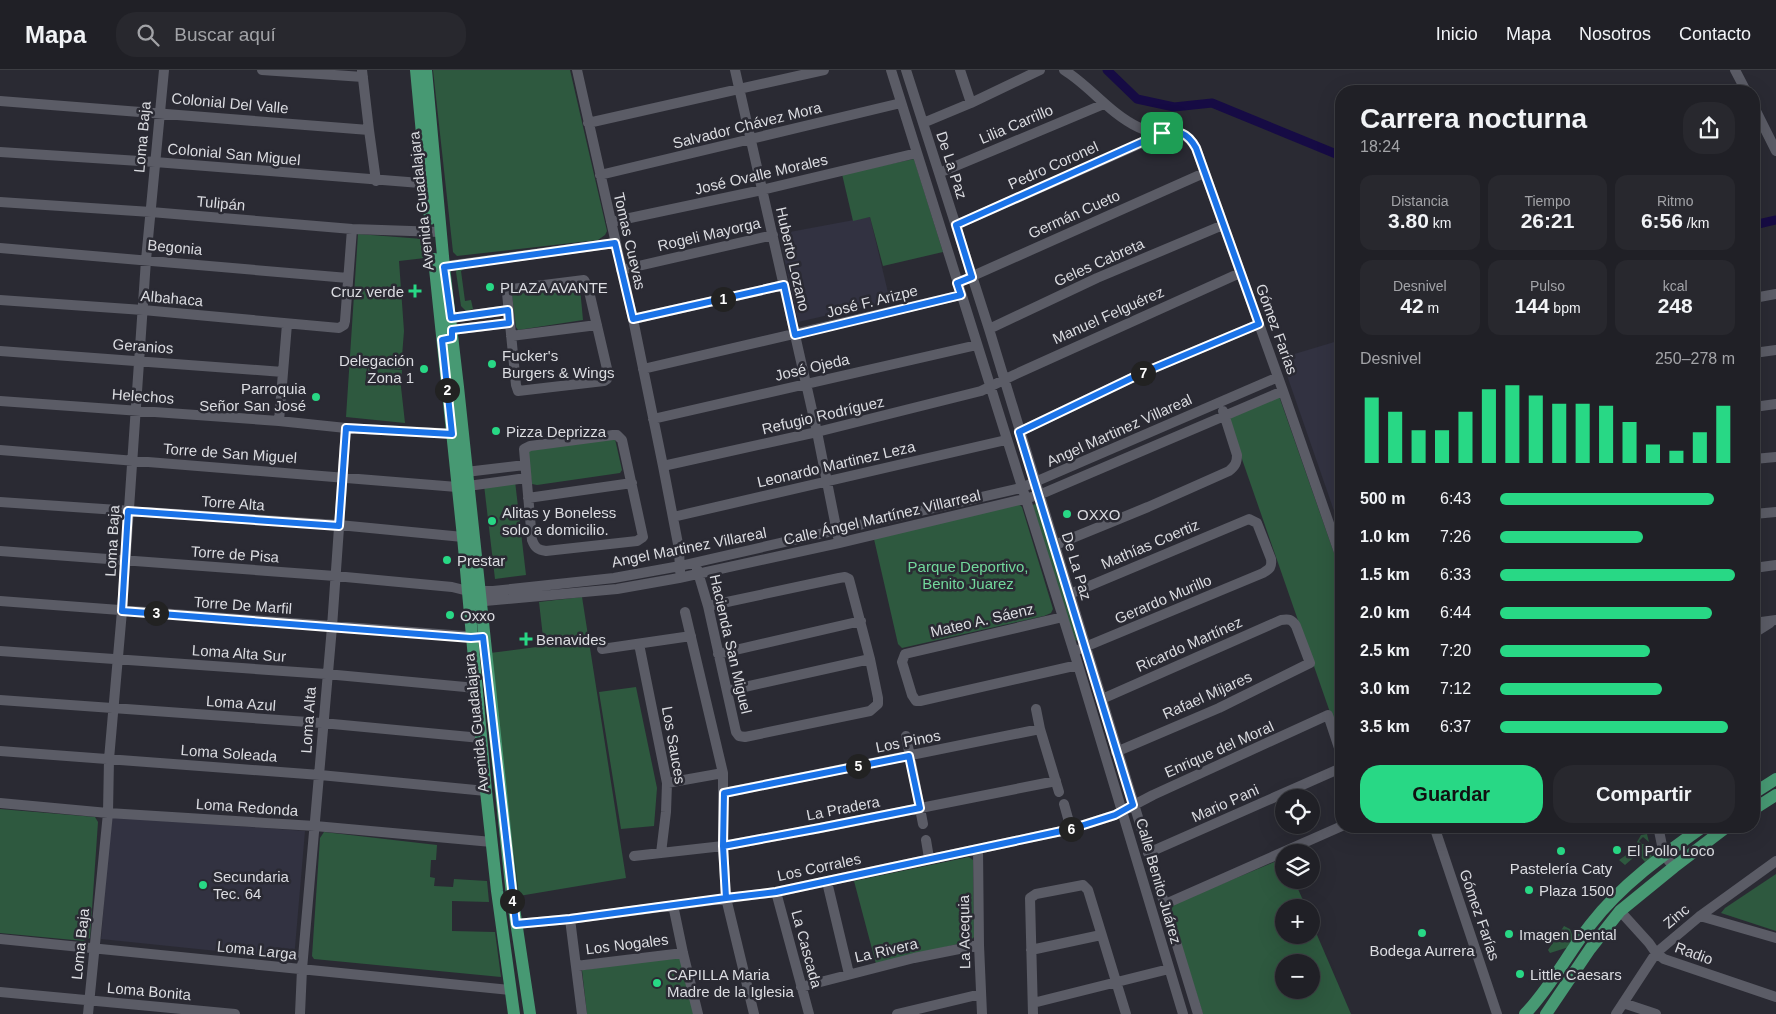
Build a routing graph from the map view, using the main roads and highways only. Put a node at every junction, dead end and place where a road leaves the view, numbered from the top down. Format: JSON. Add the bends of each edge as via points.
{"nodes":[{"id":1,"x":416,"y":70,"type":"edge"},
{"id":2,"x":426,"y":70,"type":"edge"},
{"id":3,"x":431,"y":184,"type":"junction"},
{"id":4,"x":439,"y":267,"type":"junction"},
{"id":5,"x":449,"y":331,"type":"junction"},
{"id":6,"x":457,"y":434,"type":"junction"},
{"id":7,"x":462,"y":486,"type":"junction"},
{"id":8,"x":474,"y":597,"type":"junction"},
{"id":9,"x":477,"y":637,"type":"junction"},
{"id":10,"x":1776,"y":779,"type":"edge"},
{"id":11,"x":1760,"y":788,"type":"edge"},
{"id":12,"x":1776,"y":795,"type":"edge"},
{"id":13,"x":1760,"y":805,"type":"edge"},
{"id":14,"x":1694,"y":833,"type":"edge"},
{"id":15,"x":1719,"y":833,"type":"edge"},
{"id":16,"x":514,"y":1014,"type":"edge"},
{"id":17,"x":530,"y":1014,"type":"edge"},
{"id":18,"x":1526,"y":1014,"type":"edge"},
{"id":19,"x":1546,"y":1014,"type":"edge"}],
"edges":[{"from":1,"to":3,"type":"main road","name":"Avenida Guadalajara"},
{"from":2,"to":3,"type":"main road","name":"Avenida Guadalajara"},
{"from":3,"to":4,"type":"main road","name":"Avenida Guadalajara"},
{"from":4,"to":5,"type":"main road","name":"Avenida Guadalajara"},
{"from":4,"to":5,"type":"main road","name":"Avenida Guadalajara"},
{"from":5,"to":6,"type":"main road","name":"Avenida Guadalajara"},
{"from":6,"to":7,"type":"main road","name":"Avenida Guadalajara"},
{"from":6,"to":7,"type":"main road","name":"Avenida Guadalajara","via":[[466,472]]},
{"from":7,"to":8,"type":"main road","name":"Avenida Guadalajara"},
{"from":7,"to":8,"type":"main road","name":"Avenida Guadalajara","via":[[463,537]]},
{"from":8,"to":9,"type":"main road","name":"Avenida Guadalajara"},
{"from":9,"to":16,"type":"main road","name":"Avenida Guadalajara","via":[[476,688],[486,791]]},
{"from":9,"to":17,"type":"main road","name":"Avenida Guadalajara"},
{"from":10,"to":11,"type":"main road"},
{"from":12,"to":13,"type":"main road"},
{"from":14,"to":18,"type":"main road","via":[[1623,888],[1591,924]]},
{"from":15,"to":19,"type":"main road","via":[[1620,911]]}]}
